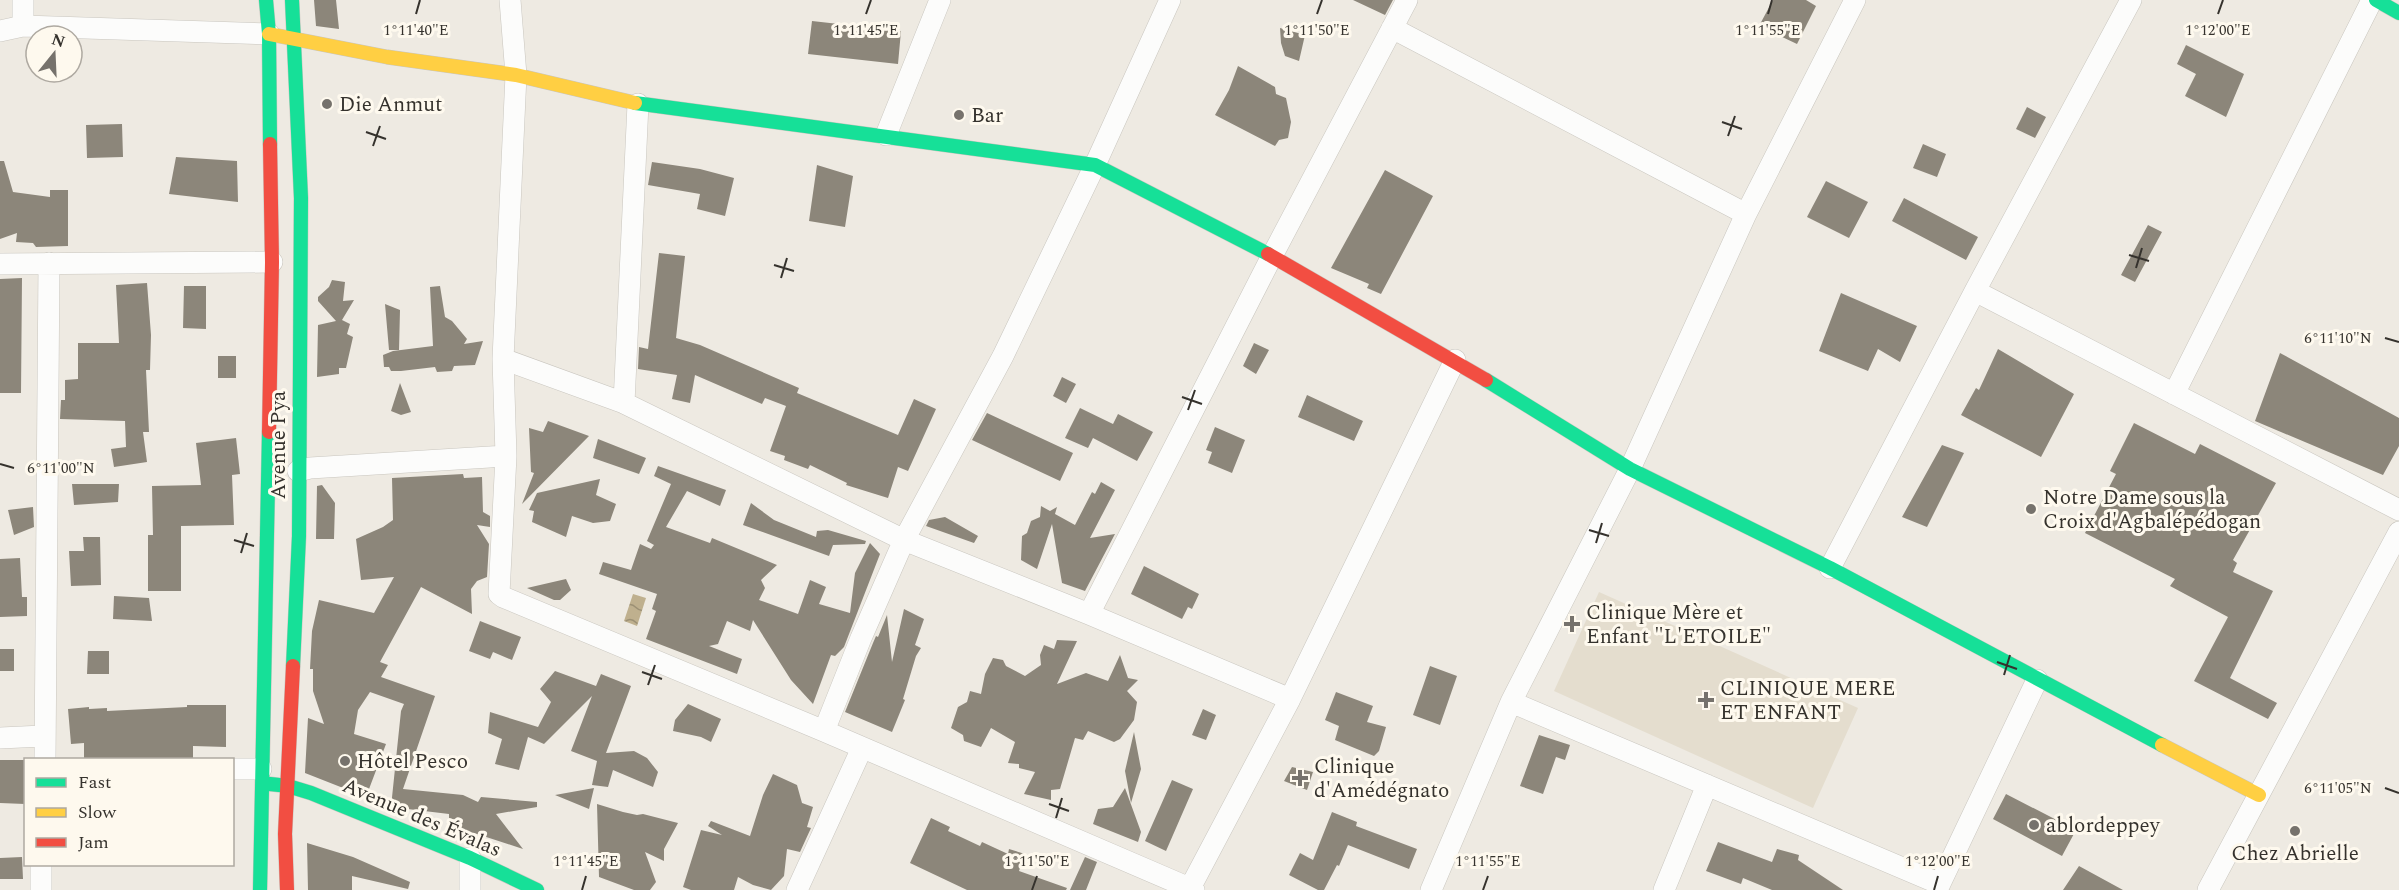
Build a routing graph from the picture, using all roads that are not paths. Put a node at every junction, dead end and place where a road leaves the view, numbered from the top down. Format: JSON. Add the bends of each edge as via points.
{"nodes":[{"id":1,"x":23,"y":0,"type":"edge"},
{"id":2,"x":266,"y":0,"type":"edge"},
{"id":3,"x":292,"y":0,"type":"edge"},
{"id":4,"x":510,"y":0,"type":"edge"},
{"id":5,"x":940,"y":0,"type":"edge"},
{"id":6,"x":1170,"y":0,"type":"edge"},
{"id":7,"x":1407,"y":0,"type":"edge"},
{"id":8,"x":1855,"y":0,"type":"edge"},
{"id":9,"x":2131,"y":0,"type":"edge"},
{"id":10,"x":2374,"y":0,"type":"edge"},
{"id":11,"x":2399,"y":13,"type":"edge"},
{"id":12,"x":23,"y":26,"type":"junction"},
{"id":13,"x":1392,"y":28,"type":"junction"},
{"id":14,"x":0,"y":32,"type":"edge"},
{"id":15,"x":269,"y":34,"type":"junction"},
{"id":16,"x":294,"y":40,"type":"junction"},
{"id":17,"x":516,"y":75,"type":"junction"},
{"id":18,"x":639,"y":104,"type":"junction"},
{"id":19,"x":886,"y":135,"type":"junction"},
{"id":20,"x":1095,"y":165,"type":"junction"},
{"id":21,"x":1746,"y":214,"type":"junction"},
{"id":22,"x":1272,"y":256,"type":"junction"},
{"id":23,"x":272,"y":262,"type":"junction"},
{"id":24,"x":49,"y":263,"type":"junction"},
{"id":25,"x":0,"y":264,"type":"edge"},
{"id":26,"x":1975,"y":291,"type":"junction"},
{"id":27,"x":502,"y":359,"type":"junction"},
{"id":28,"x":1455,"y":360,"type":"junction"},
{"id":29,"x":2174,"y":394,"type":"junction"},
{"id":30,"x":624,"y":403,"type":"junction"},
{"id":31,"x":506,"y":456,"type":"junction"},
{"id":32,"x":1630,"y":469,"type":"junction"},
{"id":33,"x":298,"y":471,"type":"junction"},
{"id":34,"x":2399,"y":510,"type":"edge"},
{"id":35,"x":2399,"y":532,"type":"edge"},
{"id":36,"x":904,"y":540,"type":"junction"},
{"id":37,"x":1830,"y":568,"type":"junction"},
{"id":38,"x":1089,"y":614,"type":"junction"},
{"id":39,"x":2037,"y":680,"type":"junction"},
{"id":40,"x":1290,"y":699,"type":"junction"},
{"id":41,"x":1511,"y":702,"type":"junction"},
{"id":42,"x":824,"y":731,"type":"junction"},
{"id":43,"x":43,"y":736,"type":"junction"},
{"id":44,"x":0,"y":738,"type":"edge"},
{"id":45,"x":862,"y":748,"type":"junction"},
{"id":46,"x":45,"y":758,"type":"edge"},
{"id":47,"x":234,"y":769,"type":"edge"},
{"id":48,"x":261,"y":776,"type":"junction"},
{"id":49,"x":1707,"y":785,"type":"junction"},
{"id":50,"x":288,"y":786,"type":"junction"},
{"id":51,"x":2259,"y":795,"type":"junction"},
{"id":52,"x":470,"y":858,"type":"junction"},
{"id":53,"x":41,"y":866,"type":"edge"},
{"id":54,"x":1938,"y":887,"type":"edge"},
{"id":55,"x":1191,"y":889,"type":"edge"},
{"id":56,"x":41,"y":890,"type":"edge"},
{"id":57,"x":260,"y":890,"type":"edge"},
{"id":58,"x":287,"y":890,"type":"edge"},
{"id":59,"x":470,"y":890,"type":"edge"},
{"id":60,"x":537,"y":890,"type":"edge"},
{"id":61,"x":797,"y":890,"type":"edge"},
{"id":62,"x":1431,"y":890,"type":"edge"},
{"id":63,"x":1664,"y":890,"type":"edge"},
{"id":64,"x":2208,"y":890,"type":"edge"}],
"edges":[{"from":1,"to":12,"type":"street"},
{"from":2,"to":15,"type":"street","name":"Avenue Pya"},
{"from":3,"to":16,"type":"street","name":"Avenue Pya"},
{"from":4,"to":17,"type":"street"},
{"from":5,"to":19,"type":"street"},
{"from":6,"to":20,"type":"street"},
{"from":7,"to":13,"type":"street"},
{"from":8,"to":21,"type":"street"},
{"from":9,"to":26,"type":"street"},
{"from":10,"to":11,"type":"street"},
{"from":10,"to":29,"type":"street"},
{"from":12,"to":14,"type":"street"},
{"from":12,"to":15,"type":"street"},
{"from":13,"to":21,"type":"street"},
{"from":13,"to":22,"type":"street"},
{"from":15,"to":16,"type":"street"},
{"from":15,"to":23,"type":"street","name":"Avenue Pya"},
{"from":16,"to":17,"type":"street"},
{"from":16,"to":33,"type":"street","name":"Avenue Pya","via":[[301,198]]},
{"from":17,"to":18,"type":"street"},
{"from":17,"to":27,"type":"street"},
{"from":18,"to":19,"type":"street"},
{"from":18,"to":30,"type":"street"},
{"from":19,"to":20,"type":"street"},
{"from":20,"to":22,"type":"street"},
{"from":20,"to":36,"type":"street","via":[[1003,356]]},
{"from":21,"to":32,"type":"street"},
{"from":22,"to":28,"type":"street"},
{"from":22,"to":38,"type":"street"},
{"from":23,"to":24,"type":"street"},
{"from":23,"to":48,"type":"street","name":"Avenue Pya"},
{"from":24,"to":25,"type":"street"},
{"from":24,"to":43,"type":"street"},
{"from":26,"to":29,"type":"street"},
{"from":26,"to":37,"type":"street"},
{"from":27,"to":30,"type":"street"},
{"from":27,"to":31,"type":"street"},
{"from":28,"to":32,"type":"street"},
{"from":28,"to":40,"type":"street"},
{"from":29,"to":34,"type":"street"},
{"from":30,"to":36,"type":"street"},
{"from":31,"to":33,"type":"street"},
{"from":31,"to":42,"type":"street","via":[[499,594]]},
{"from":32,"to":37,"type":"street"},
{"from":32,"to":41,"type":"street"},
{"from":33,"to":50,"type":"street","name":"Avenue Pya","via":[[299,536]]},
{"from":35,"to":51,"type":"street"},
{"from":36,"to":38,"type":"street"},
{"from":36,"to":42,"type":"street"},
{"from":37,"to":39,"type":"street"},
{"from":38,"to":40,"type":"street"},
{"from":39,"to":51,"type":"street"},
{"from":39,"to":54,"type":"street"},
{"from":40,"to":55,"type":"street"},
{"from":41,"to":49,"type":"street"},
{"from":41,"to":62,"type":"street"},
{"from":42,"to":45,"type":"street"},
{"from":43,"to":44,"type":"street"},
{"from":43,"to":46,"type":"street"},
{"from":45,"to":55,"type":"street"},
{"from":45,"to":61,"type":"street"},
{"from":47,"to":48,"type":"street"},
{"from":48,"to":50,"type":"street","name":"Avenue des Évalas"},
{"from":48,"to":57,"type":"street","name":"Avenue Pya"},
{"from":49,"to":54,"type":"street"},
{"from":49,"to":63,"type":"street"},
{"from":50,"to":52,"type":"street","name":"Avenue des Évalas"},
{"from":50,"to":58,"type":"street","name":"Avenue Pya"},
{"from":51,"to":64,"type":"street"},
{"from":52,"to":59,"type":"street"},
{"from":52,"to":60,"type":"street","name":"Avenue des Évalas"},
{"from":53,"to":56,"type":"street"}]}
